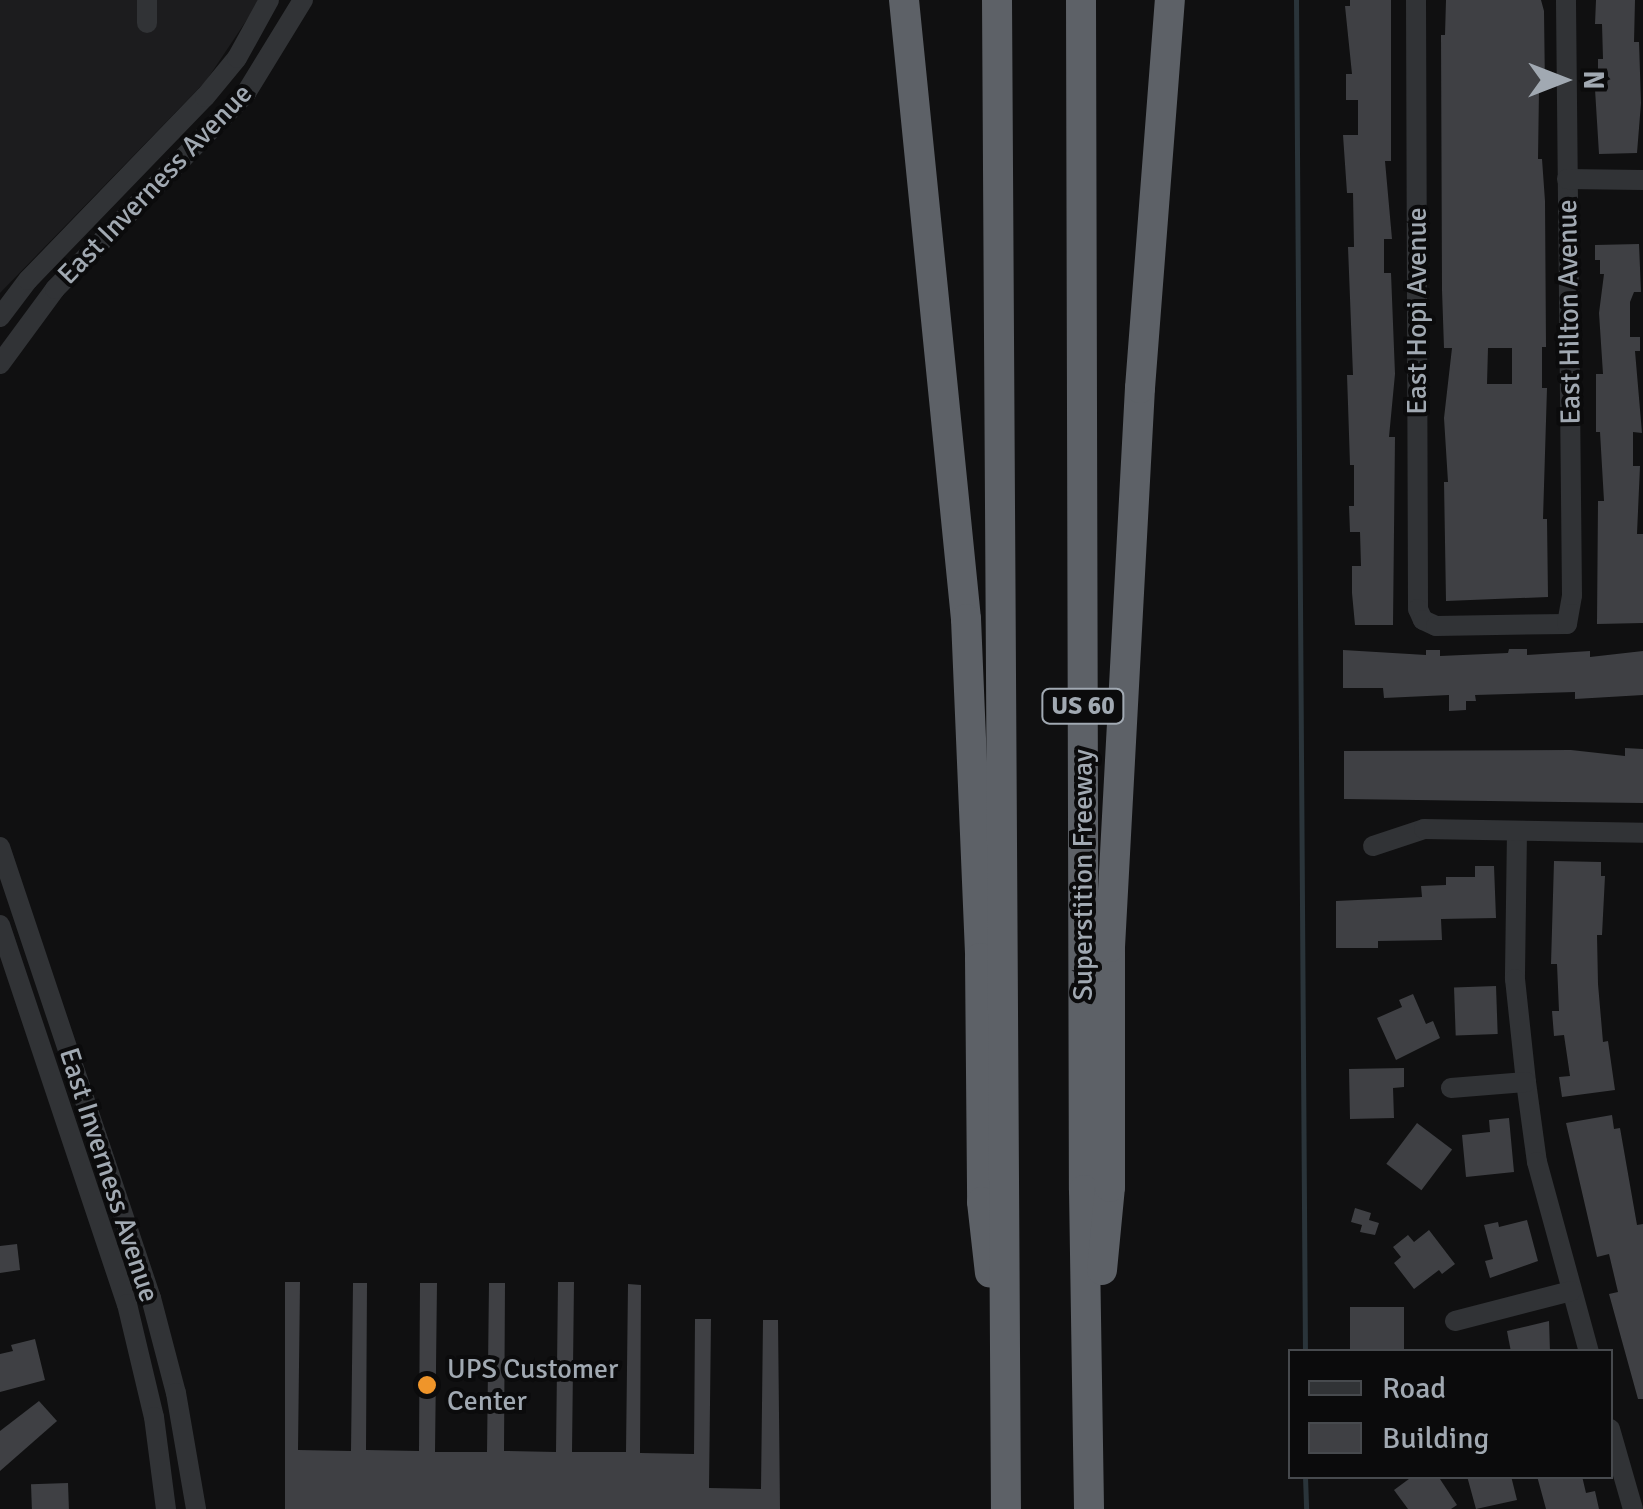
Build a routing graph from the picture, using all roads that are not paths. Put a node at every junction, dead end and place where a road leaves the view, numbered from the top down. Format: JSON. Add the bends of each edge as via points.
{"nodes":[{"id":1,"x":147,"y":0,"type":"edge"},
{"id":2,"x":270,"y":0,"type":"edge"},
{"id":3,"x":303,"y":0,"type":"edge"},
{"id":4,"x":904,"y":0,"type":"edge"},
{"id":5,"x":997,"y":0,"type":"edge"},
{"id":6,"x":1081,"y":0,"type":"edge"},
{"id":7,"x":1170,"y":0,"type":"edge"},
{"id":8,"x":1416,"y":0,"type":"edge"},
{"id":9,"x":1566,"y":0,"type":"edge"},
{"id":10,"x":147,"y":24,"type":"dead end"},
{"id":11,"x":175,"y":130,"type":"junction"},
{"id":12,"x":194,"y":150,"type":"junction"},
{"id":13,"x":1567,"y":179,"type":"junction"},
{"id":14,"x":1643,"y":180,"type":"edge"},
{"id":15,"x":0,"y":317,"type":"edge"},
{"id":16,"x":0,"y":364,"type":"edge"},
{"id":17,"x":1567,"y":624,"type":"joint"},
{"id":18,"x":1517,"y":831,"type":"junction"},
{"id":19,"x":1643,"y":834,"type":"edge"},
{"id":20,"x":1373,"y":846,"type":"dead end"},
{"id":21,"x":0,"y":848,"type":"edge"},
{"id":22,"x":6,"y":886,"type":"edge"},
{"id":23,"x":0,"y":925,"type":"edge"},
{"id":24,"x":1526,"y":1082,"type":"junction"},
{"id":25,"x":1450,"y":1088,"type":"dead end"},
{"id":26,"x":1572,"y":1291,"type":"junction"},
{"id":27,"x":151,"y":1298,"type":"junction"},
{"id":28,"x":127,"y":1304,"type":"junction"},
{"id":29,"x":1455,"y":1320,"type":"dead end"},
{"id":30,"x":1587,"y":1349,"type":"edge"},
{"id":31,"x":1089,"y":1413,"type":"junction"},
{"id":32,"x":1005,"y":1414,"type":"junction"},
{"id":33,"x":1613,"y":1439,"type":"edge"},
{"id":34,"x":166,"y":1509,"type":"edge"},
{"id":35,"x":196,"y":1509,"type":"edge"},
{"id":36,"x":1006,"y":1509,"type":"edge"},
{"id":37,"x":1089,"y":1509,"type":"edge"},
{"id":38,"x":1633,"y":1509,"type":"edge"}],
"edges":[{"from":1,"to":10,"type":"street"},
{"from":2,"to":11,"type":"street","name":"East Inverness Avenue","via":[[236,58]]},
{"from":3,"to":12,"type":"street","name":"East Inverness Avenue","via":[[261,72]]},
{"from":4,"to":32,"type":"highway","via":[[966,619],[982,1202]]},
{"from":5,"to":32,"type":"highway","number":"US 60"},
{"from":6,"to":31,"type":"highway","name":"Superstition Freeway","number":"US 60"},
{"from":7,"to":31,"type":"highway","via":[[1140,388],[1111,927],[1110,1187]]},
{"from":8,"to":17,"type":"street","name":"East Hopi Avenue","via":[[1418,609],[1436,626]]},
{"from":9,"to":13,"type":"street","name":"East Hilton Avenue"},
{"from":11,"to":12,"type":"street"},
{"from":11,"to":15,"type":"street","name":"East Inverness Avenue","via":[[39,268]]},
{"from":12,"to":16,"type":"street","name":"East Inverness Avenue","via":[[56,288]]},
{"from":13,"to":14,"type":"street"},
{"from":13,"to":17,"type":"street","name":"East Hilton Avenue"},
{"from":18,"to":19,"type":"street"},
{"from":18,"to":20,"type":"street","via":[[1424,829]]},
{"from":18,"to":24,"type":"street","via":[[1515,979]]},
{"from":21,"to":22,"type":"street","name":"East Inverness Avenue"},
{"from":22,"to":27,"type":"street","name":"East Inverness Avenue"},
{"from":23,"to":28,"type":"street","name":"East Inverness Avenue"},
{"from":24,"to":25,"type":"street"},
{"from":24,"to":26,"type":"street","via":[[1538,1162]]},
{"from":26,"to":29,"type":"street"},
{"from":26,"to":30,"type":"street"},
{"from":27,"to":28,"type":"street"},
{"from":27,"to":35,"type":"street","name":"East Inverness Avenue"},
{"from":28,"to":34,"type":"street","name":"East Inverness Avenue","via":[[154,1417]]},
{"from":31,"to":37,"type":"highway","name":"Superstition Freeway","number":"US 60"},
{"from":32,"to":36,"type":"highway","number":"US 60"},
{"from":33,"to":38,"type":"street"}]}
